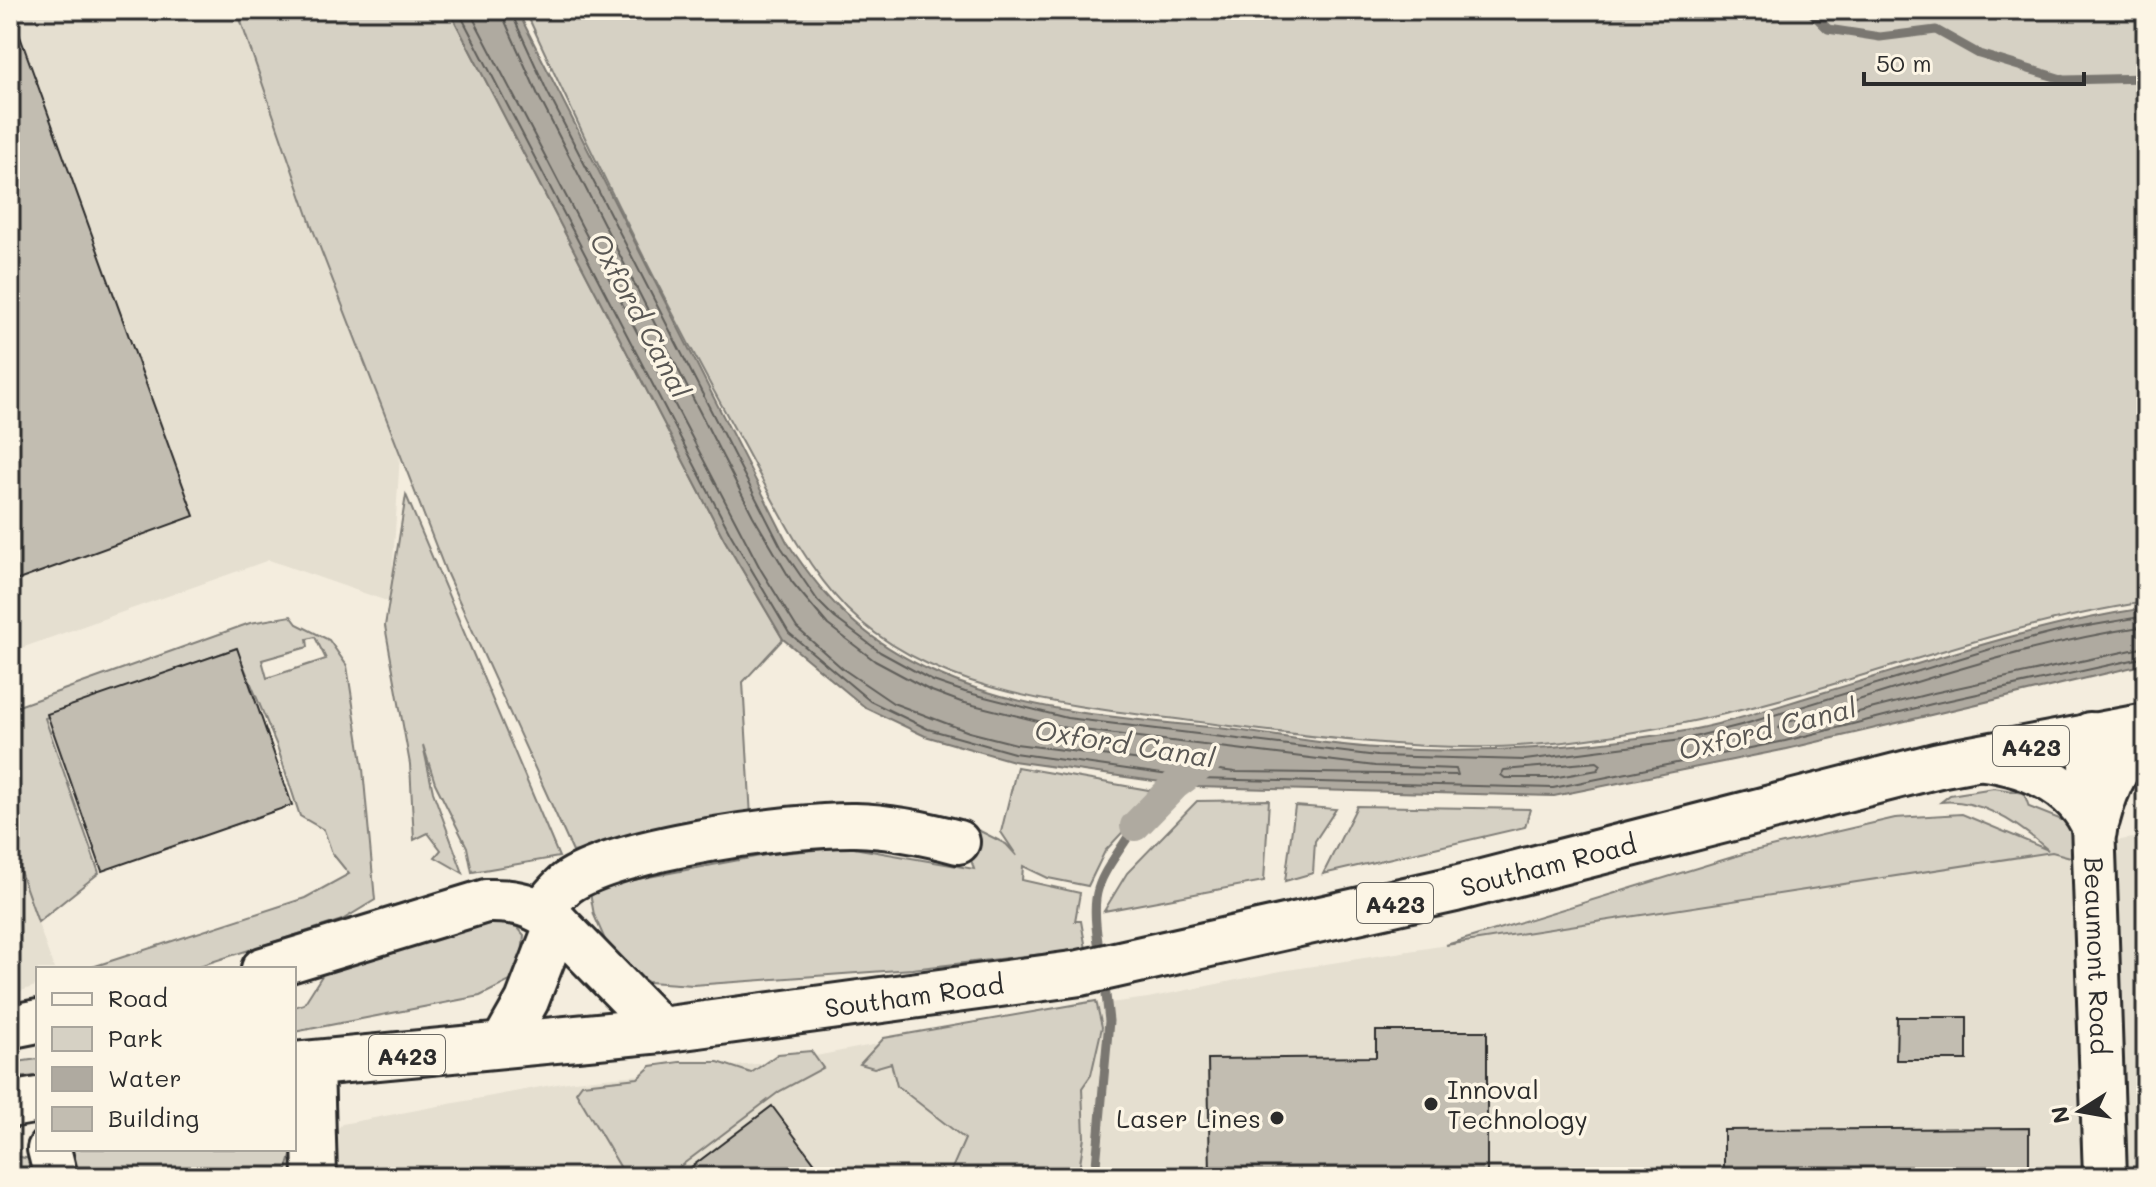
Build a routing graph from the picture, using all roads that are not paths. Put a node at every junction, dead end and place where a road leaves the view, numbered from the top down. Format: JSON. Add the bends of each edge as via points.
{"nodes":[{"id":1,"x":2146,"y":726,"type":"edge"},
{"id":2,"x":2090,"y":734,"type":"junction"},
{"id":3,"x":2146,"y":737,"type":"edge"},
{"id":4,"x":1972,"y":758,"type":"junction"},
{"id":5,"x":2095,"y":833,"type":"junction"},
{"id":6,"x":958,"y":842,"type":"dead end"},
{"id":7,"x":550,"y":917,"type":"junction"},
{"id":8,"x":270,"y":967,"type":"edge"},
{"id":9,"x":661,"y":1030,"type":"junction"},
{"id":10,"x":502,"y":1045,"type":"junction"},
{"id":11,"x":303,"y":1065,"type":"edge"},
{"id":12,"x":36,"y":1101,"type":"edge"},
{"id":13,"x":10,"y":1105,"type":"edge"},
{"id":14,"x":50,"y":1151,"type":"edge"},
{"id":15,"x":56,"y":1177,"type":"edge"},
{"id":16,"x":315,"y":1177,"type":"edge"},
{"id":17,"x":2105,"y":1177,"type":"edge"}],
"edges":[{"from":1,"to":2,"type":"highway","name":"Southam Road","number":"A423"},
{"from":2,"to":4,"type":"highway","name":"Southam Road","number":"A423"},
{"from":2,"to":5,"type":"street","name":"Beaumont Road"},
{"from":3,"to":5,"type":"street","name":"Beaumont Road","via":[[2106,792]]},
{"from":4,"to":5,"type":"street","name":"Beaumont Road","via":[[2012,763],[2048,779],[2077,803]]},
{"from":4,"to":9,"type":"highway","name":"Southam Road","number":"A423","via":[[1455,889],[1122,965]]},
{"from":5,"to":17,"type":"street","name":"Beaumont Road"},
{"from":6,"to":7,"type":"street","via":[[854,825],[714,840],[602,867],[569,882]]},
{"from":7,"to":8,"type":"street","via":[[523,903],[486,901]]},
{"from":7,"to":9,"type":"street"},
{"from":7,"to":10,"type":"street","via":[[527,1001]]},
{"from":9,"to":10,"type":"highway","name":"Southam Road","number":"A423"},
{"from":10,"to":11,"type":"highway","name":"Southam Road","number":"A423"},
{"from":11,"to":16,"type":"street"},
{"from":12,"to":13,"type":"highway"},
{"from":14,"to":15,"type":"street"}]}
